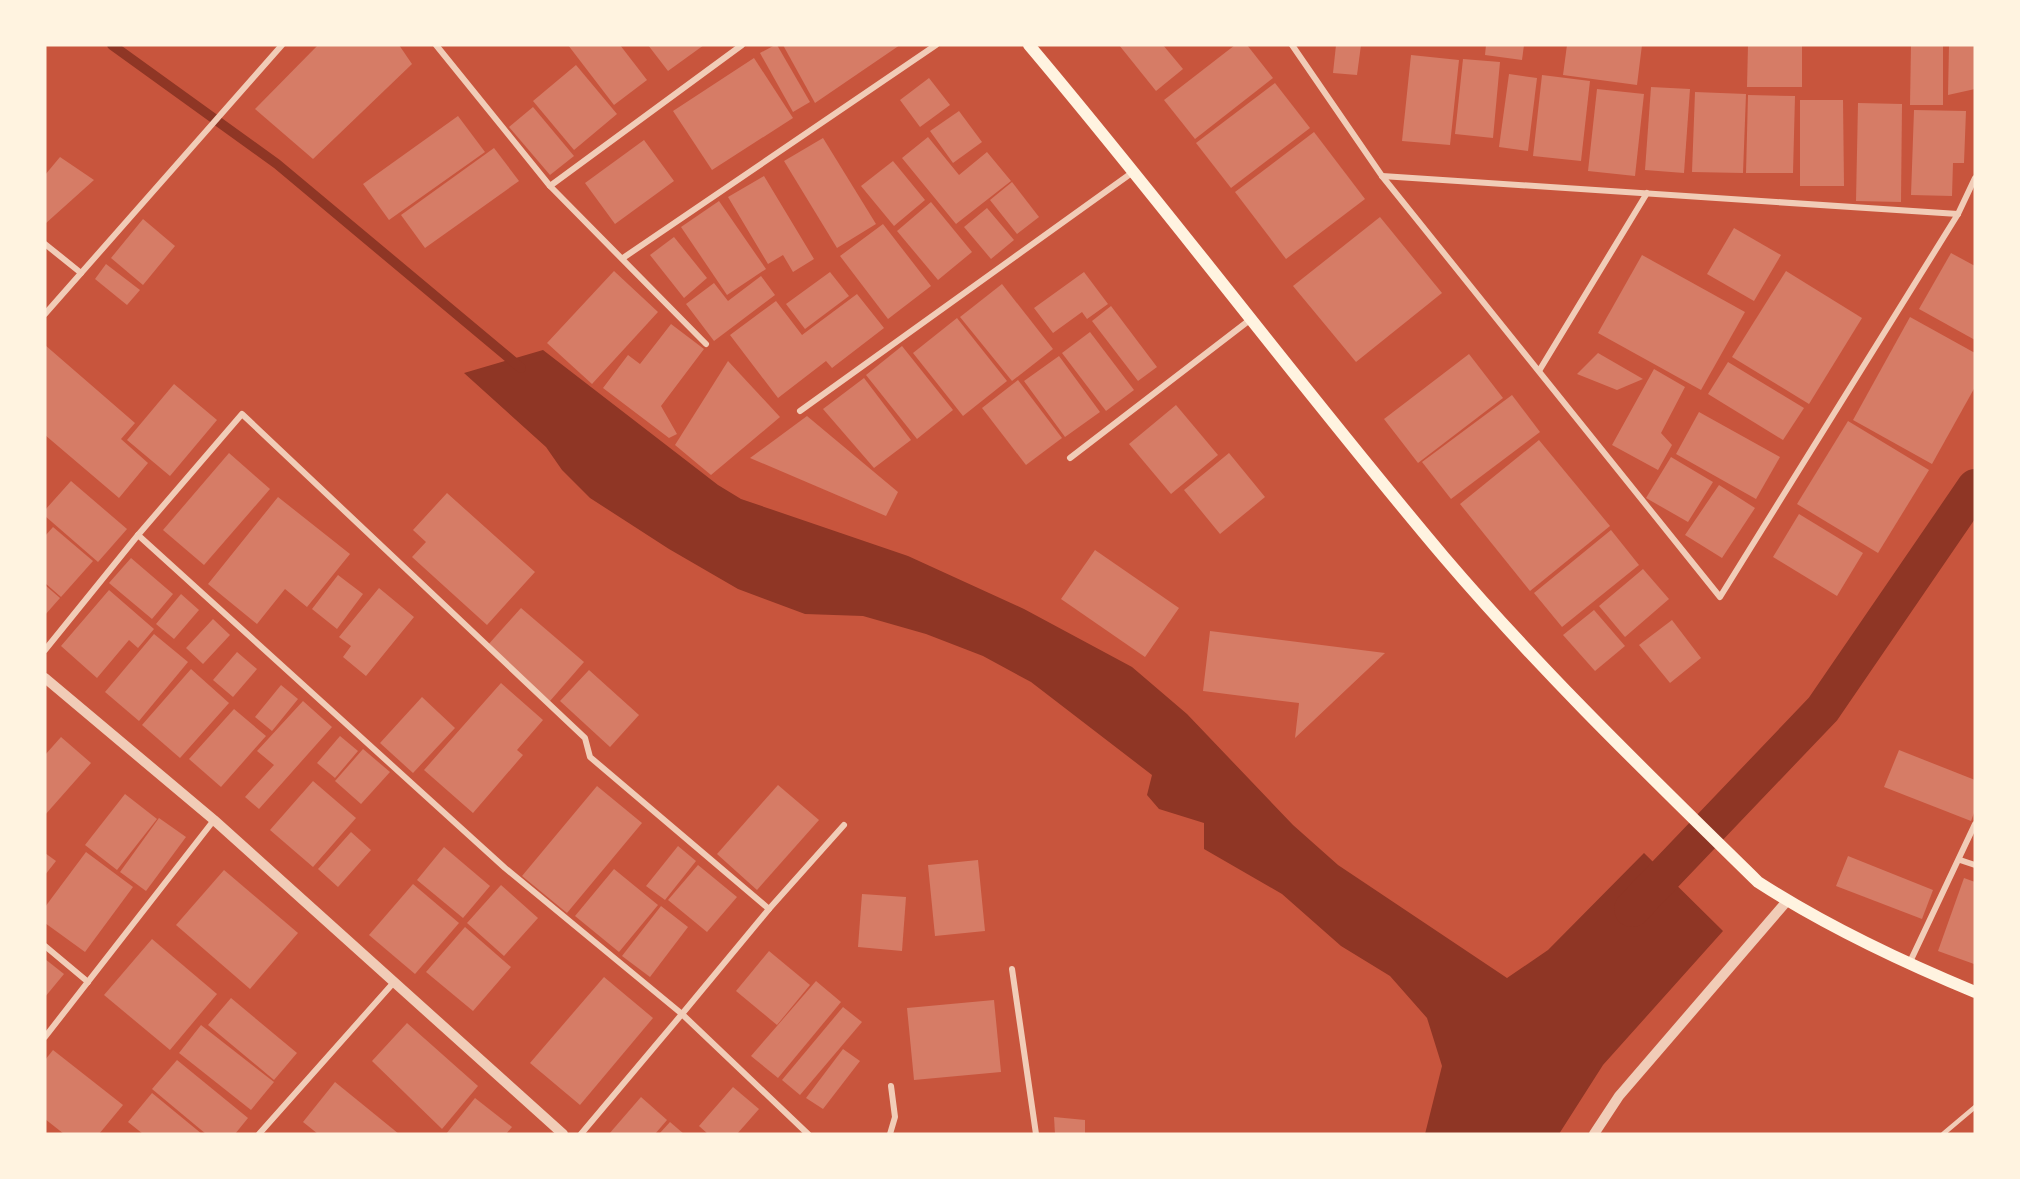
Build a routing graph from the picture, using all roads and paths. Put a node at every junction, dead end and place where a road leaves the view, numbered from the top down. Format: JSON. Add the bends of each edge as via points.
{"nodes":[{"id":1,"x":282,"y":45,"type":"edge"},
{"id":2,"x":436,"y":45,"type":"edge"},
{"id":3,"x":742,"y":45,"type":"edge"},
{"id":4,"x":936,"y":45,"type":"edge"},
{"id":5,"x":1029,"y":45,"type":"edge"},
{"id":6,"x":1292,"y":45,"type":"edge"},
{"id":7,"x":1135,"y":170,"type":"junction"},
{"id":8,"x":1382,"y":176,"type":"junction"},
{"id":9,"x":1975,"y":178,"type":"edge"},
{"id":10,"x":550,"y":186,"type":"junction"},
{"id":11,"x":1647,"y":194,"type":"junction"},
{"id":12,"x":1958,"y":214,"type":"junction"},
{"id":13,"x":45,"y":244,"type":"edge"},
{"id":14,"x":623,"y":258,"type":"junction"},
{"id":15,"x":81,"y":273,"type":"junction"},
{"id":16,"x":45,"y":314,"type":"edge"},
{"id":17,"x":1251,"y":320,"type":"junction"},
{"id":18,"x":706,"y":344,"type":"dead end"},
{"id":19,"x":1539,"y":371,"type":"junction"},
{"id":20,"x":800,"y":411,"type":"dead end"},
{"id":21,"x":1070,"y":458,"type":"dead end"},
{"id":22,"x":138,"y":535,"type":"junction"},
{"id":23,"x":45,"y":650,"type":"edge"},
{"id":24,"x":45,"y":678,"type":"edge"},
{"id":25,"x":214,"y":820,"type":"junction"},
{"id":26,"x":844,"y":825,"type":"dead end"},
{"id":27,"x":1975,"y":825,"type":"edge"},
{"id":28,"x":1960,"y":860,"type":"junction"},
{"id":29,"x":1975,"y":866,"type":"edge"},
{"id":30,"x":1787,"y":901,"type":"junction"},
{"id":31,"x":770,"y":909,"type":"junction"},
{"id":32,"x":45,"y":946,"type":"edge"},
{"id":33,"x":1909,"y":965,"type":"junction"},
{"id":34,"x":1012,"y":969,"type":"dead end"},
{"id":35,"x":396,"y":981,"type":"junction"},
{"id":36,"x":88,"y":982,"type":"junction"},
{"id":37,"x":1975,"y":992,"type":"edge"},
{"id":38,"x":682,"y":1014,"type":"junction"},
{"id":39,"x":45,"y":1037,"type":"edge"},
{"id":40,"x":891,"y":1086,"type":"dead end"},
{"id":41,"x":1975,"y":1107,"type":"edge"},
{"id":42,"x":259,"y":1134,"type":"edge"},
{"id":43,"x":563,"y":1134,"type":"edge"},
{"id":44,"x":581,"y":1134,"type":"edge"},
{"id":45,"x":808,"y":1134,"type":"edge"},
{"id":46,"x":890,"y":1134,"type":"edge"},
{"id":47,"x":1036,"y":1134,"type":"edge"},
{"id":48,"x":1594,"y":1134,"type":"edge"},
{"id":49,"x":1943,"y":1134,"type":"edge"}],
"edges":[{"from":1,"to":15,"type":"street"},
{"from":2,"to":10,"type":"street"},
{"from":3,"to":10,"type":"street"},
{"from":4,"to":14,"type":"street"},
{"from":5,"to":7,"type":"main road"},
{"from":6,"to":8,"type":"street"},
{"from":7,"to":17,"type":"main road"},
{"from":7,"to":20,"type":"street"},
{"from":8,"to":11,"type":"street"},
{"from":8,"to":19,"type":"street"},
{"from":9,"to":12,"type":"street"},
{"from":10,"to":14,"type":"street"},
{"from":11,"to":12,"type":"street"},
{"from":11,"to":19,"type":"street"},
{"from":12,"to":19,"type":"street","via":[[1720,597]]},
{"from":13,"to":15,"type":"street"},
{"from":14,"to":18,"type":"street"},
{"from":15,"to":16,"type":"street"},
{"from":17,"to":21,"type":"street"},
{"from":17,"to":30,"type":"main road","via":[[1445,558],[1597,724],[1758,882]]},
{"from":22,"to":23,"type":"street"},
{"from":22,"to":31,"type":"street","via":[[242,414],[585,738],[590,757]]},
{"from":22,"to":38,"type":"street","via":[[505,868]]},
{"from":24,"to":25,"type":"street"},
{"from":25,"to":35,"type":"street"},
{"from":25,"to":36,"type":"street"},
{"from":26,"to":31,"type":"street"},
{"from":27,"to":28,"type":"street"},
{"from":28,"to":29,"type":"street"},
{"from":28,"to":33,"type":"street"},
{"from":30,"to":33,"type":"main road"},
{"from":30,"to":48,"type":"street","via":[[1619,1096]]},
{"from":31,"to":38,"type":"street"},
{"from":32,"to":36,"type":"street"},
{"from":33,"to":37,"type":"main road"},
{"from":34,"to":47,"type":"street"},
{"from":35,"to":42,"type":"street"},
{"from":35,"to":43,"type":"street"},
{"from":36,"to":39,"type":"street"},
{"from":38,"to":44,"type":"street"},
{"from":38,"to":45,"type":"street"},
{"from":40,"to":46,"type":"street","via":[[895,1117]]},
{"from":41,"to":49,"type":"lane"}]}
